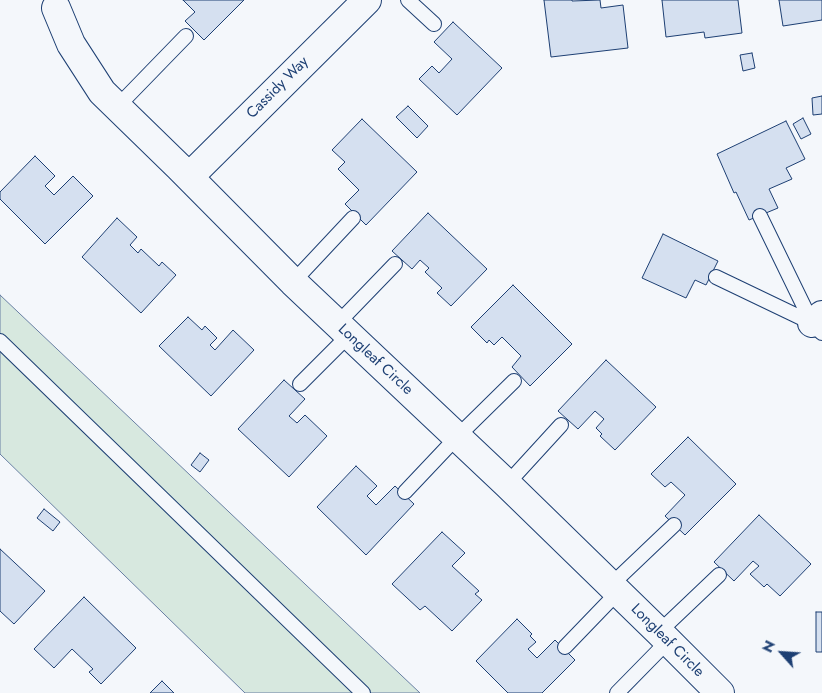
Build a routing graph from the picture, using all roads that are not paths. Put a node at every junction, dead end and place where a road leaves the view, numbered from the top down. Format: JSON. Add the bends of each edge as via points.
{"nodes":[{"id":1,"x":366,"y":0,"type":"edge"},
{"id":2,"x":408,"y":0,"type":"edge"},
{"id":3,"x":56,"y":8,"type":"dead end"},
{"id":4,"x":434,"y":24,"type":"dead end"},
{"id":5,"x":186,"y":36,"type":"dead end"},
{"id":6,"x":117,"y":107,"type":"junction"},
{"id":7,"x":189,"y":176,"type":"junction"},
{"id":8,"x":760,"y":216,"type":"dead end"},
{"id":9,"x":352,"y":218,"type":"dead end"},
{"id":10,"x":395,"y":264,"type":"dead end"},
{"id":11,"x":716,"y":277,"type":"dead end"},
{"id":12,"x":293,"y":282,"type":"junction"},
{"id":13,"x":819,"y":324,"type":"edge"},
{"id":14,"x":343,"y":329,"type":"junction"},
{"id":15,"x":0,"y":341,"type":"edge"},
{"id":16,"x":514,"y":381,"type":"dead end"},
{"id":17,"x":300,"y":384,"type":"dead end"},
{"id":18,"x":561,"y":425,"type":"dead end"},
{"id":19,"x":456,"y":437,"type":"junction"},
{"id":20,"x":507,"y":484,"type":"junction"},
{"id":21,"x":405,"y":492,"type":"dead end"},
{"id":22,"x":674,"y":525,"type":"dead end"},
{"id":23,"x":719,"y":575,"type":"dead end"},
{"id":24,"x":614,"y":588,"type":"junction"},
{"id":25,"x":663,"y":636,"type":"junction"},
{"id":26,"x":565,"y":647,"type":"dead end"},
{"id":27,"x":363,"y":693,"type":"edge"},
{"id":28,"x":617,"y":693,"type":"edge"},
{"id":29,"x":720,"y":693,"type":"edge"}],
"edges":[{"from":1,"to":7,"type":"street","name":"Cassidy Way"},
{"from":2,"to":4,"type":"lane"},
{"from":3,"to":6,"type":"street","name":"Longleaf Circle","via":[[71,44],[102,92]]},
{"from":5,"to":6,"type":"lane"},
{"from":6,"to":7,"type":"street","name":"Longleaf Circle"},
{"from":7,"to":12,"type":"street","name":"Longleaf Circle"},
{"from":8,"to":13,"type":"lane"},
{"from":9,"to":12,"type":"lane"},
{"from":10,"to":14,"type":"lane"},
{"from":11,"to":13,"type":"lane"},
{"from":12,"to":14,"type":"street","name":"Longleaf Circle"},
{"from":14,"to":17,"type":"lane"},
{"from":14,"to":19,"type":"street","name":"Longleaf Circle"},
{"from":15,"to":27,"type":"lane"},
{"from":16,"to":19,"type":"lane"},
{"from":18,"to":20,"type":"lane"},
{"from":19,"to":20,"type":"street","name":"Longleaf Circle"},
{"from":19,"to":21,"type":"lane"},
{"from":20,"to":24,"type":"street","name":"Longleaf Circle"},
{"from":22,"to":24,"type":"lane"},
{"from":23,"to":25,"type":"lane"},
{"from":24,"to":25,"type":"street","name":"Longleaf Circle"},
{"from":24,"to":26,"type":"lane"},
{"from":25,"to":28,"type":"lane"},
{"from":25,"to":29,"type":"street","name":"Longleaf Circle"}]}
